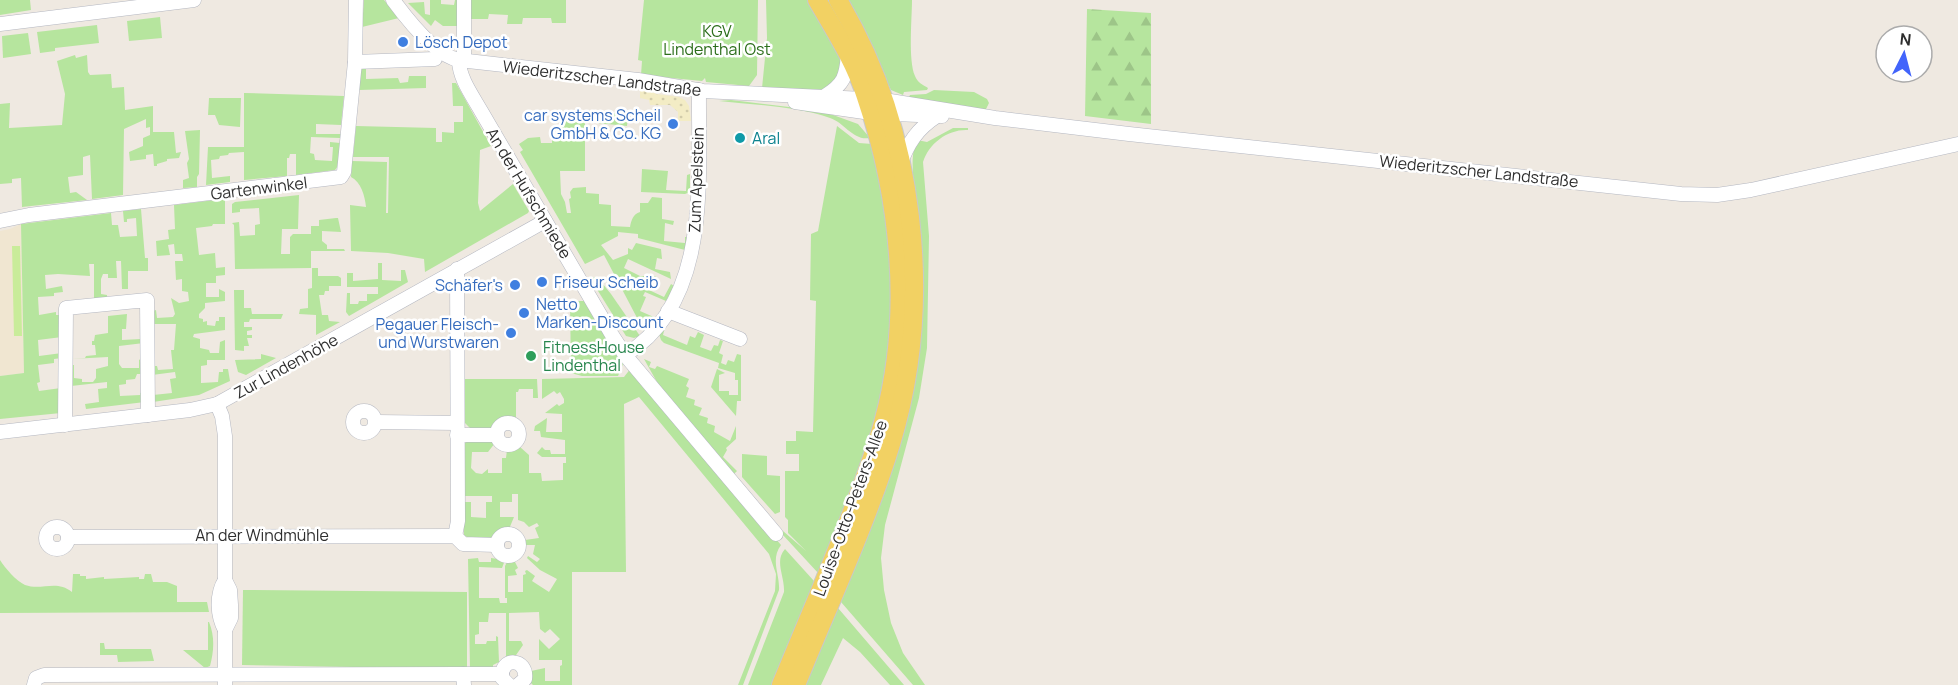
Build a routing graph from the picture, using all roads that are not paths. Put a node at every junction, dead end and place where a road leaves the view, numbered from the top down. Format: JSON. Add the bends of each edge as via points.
{"nodes":[{"id":1,"x":194,"y":0,"type":"edge"},
{"id":2,"x":356,"y":0,"type":"edge"},
{"id":3,"x":393,"y":0,"type":"edge"},
{"id":4,"x":464,"y":0,"type":"edge"},
{"id":5,"x":817,"y":0,"type":"edge"},
{"id":6,"x":838,"y":0,"type":"edge"},
{"id":7,"x":0,"y":24,"type":"edge"},
{"id":8,"x":848,"y":55,"type":"junction"},
{"id":9,"x":435,"y":59,"type":"dead end"},
{"id":10,"x":462,"y":60,"type":"junction"},
{"id":11,"x":355,"y":62,"type":"junction"},
{"id":12,"x":704,"y":91,"type":"junction"},
{"id":13,"x":825,"y":96,"type":"junction"},
{"id":14,"x":877,"y":106,"type":"junction"},
{"id":15,"x":937,"y":116,"type":"junction"},
{"id":16,"x":996,"y":118,"type":"junction"},
{"id":17,"x":1958,"y":144,"type":"edge"},
{"id":18,"x":900,"y":165,"type":"junction"},
{"id":19,"x":0,"y":221,"type":"edge"},
{"id":20,"x":545,"y":221,"type":"junction"},
{"id":21,"x":457,"y":269,"type":"junction"},
{"id":22,"x":668,"y":311,"type":"junction"},
{"id":23,"x":740,"y":339,"type":"dead end"},
{"id":24,"x":625,"y":355,"type":"junction"},
{"id":25,"x":217,"y":404,"type":"junction"},
{"id":26,"x":148,"y":415,"type":"junction"},
{"id":27,"x":376,"y":422,"type":"dead end"},
{"id":28,"x":65,"y":425,"type":"junction"},
{"id":29,"x":457,"y":429,"type":"junction"},
{"id":30,"x":0,"y":432,"type":"edge"},
{"id":31,"x":496,"y":435,"type":"dead end"},
{"id":32,"x":777,"y":534,"type":"dead end"},
{"id":33,"x":224,"y":536,"type":"junction"},
{"id":34,"x":455,"y":536,"type":"junction"},
{"id":35,"x":68,"y":537,"type":"dead end"},
{"id":36,"x":497,"y":545,"type":"dead end"},
{"id":37,"x":827,"y":591,"type":"junction"},
{"id":38,"x":225,"y":679,"type":"edge"},
{"id":39,"x":464,"y":680,"type":"edge"},
{"id":40,"x":505,"y":680,"type":"edge"},
{"id":41,"x":34,"y":685,"type":"edge"},
{"id":42,"x":518,"y":685,"type":"edge"},
{"id":43,"x":781,"y":685,"type":"edge"},
{"id":44,"x":796,"y":685,"type":"edge"}],
"edges":[{"from":1,"to":7,"type":"street"},
{"from":2,"to":11,"type":"street","name":"Gartenwinkel"},
{"from":3,"to":10,"type":"street","via":[[442,54]]},
{"from":4,"to":10,"type":"street","name":"An der Hufschmiede"},
{"from":5,"to":8,"type":"main road"},
{"from":6,"to":14,"type":"main road","via":[[854,27]]},
{"from":8,"to":13,"type":"street","via":[[841,84]]},
{"from":8,"to":14,"type":"main road"},
{"from":9,"to":11,"type":"street"},
{"from":10,"to":12,"type":"street","name":"Wiederitzscher Landstraße"},
{"from":10,"to":20,"type":"street","name":"An der Hufschmiede","via":[[460,70],[464,79]]},
{"from":11,"to":19,"type":"street","name":"Gartenwinkel","via":[[344,172],[338,178]]},
{"from":12,"to":13,"type":"street","name":"Wiederitzscher Landstraße"},
{"from":12,"to":14,"type":"street","name":"Wiederitzscher Landstraße","via":[[732,97]]},
{"from":12,"to":22,"type":"street","name":"Zum Apelstein","via":[[695,233],[687,268]]},
{"from":13,"to":14,"type":"street","name":"Wiederitzscher Landstraße"},
{"from":14,"to":15,"type":"street","name":"Wiederitzscher Landstraße"},
{"from":14,"to":16,"type":"street","name":"Wiederitzscher Landstraße"},
{"from":14,"to":18,"type":"main road","name":"Louise-Otto-Peters-Allee"},
{"from":14,"to":37,"type":"main road","name":"Louise-Otto-Peters-Allee","via":[[900,275],[900,327],[879,439]]},
{"from":15,"to":16,"type":"street","name":"Wiederitzscher Landstraße"},
{"from":15,"to":18,"type":"street","via":[[914,136]]},
{"from":16,"to":17,"type":"street","name":"Wiederitzscher Landstraße","via":[[1717,195]]},
{"from":18,"to":37,"type":"main road","name":"Louise-Otto-Peters-Allee","via":[[915,273],[908,370],[892,442],[869,507]]},
{"from":20,"to":21,"type":"street","name":"Zur Lindenhöhe"},
{"from":20,"to":24,"type":"street","name":"An der Hufschmiede"},
{"from":21,"to":25,"type":"street","name":"Zur Lindenhöhe"},
{"from":21,"to":29,"type":"street"},
{"from":22,"to":23,"type":"street"},
{"from":22,"to":24,"type":"street","name":"Zum Apelstein","via":[[649,338]]},
{"from":24,"to":32,"type":"street","name":"An der Hufschmiede"},
{"from":25,"to":26,"type":"street","name":"Zur Lindenhöhe"},
{"from":25,"to":33,"type":"street","via":[[225,436]]},
{"from":26,"to":28,"type":"street","name":"Zur Lindenhöhe"},
{"from":26,"to":28,"type":"street","via":[[147,300],[66,308]]},
{"from":27,"to":29,"type":"street"},
{"from":28,"to":30,"type":"street","name":"Zur Lindenhöhe"},
{"from":29,"to":31,"type":"street"},
{"from":29,"to":34,"type":"street"},
{"from":33,"to":34,"type":"street","name":"An der Windmühle"},
{"from":33,"to":35,"type":"street","name":"An der Windmühle"},
{"from":33,"to":38,"type":"street","via":[[225,580],[231,605],[231,618],[225,630]]},
{"from":34,"to":36,"type":"street","name":"An der Windmühle","via":[[463,544]]},
{"from":37,"to":43,"type":"main road","name":"Louise-Otto-Peters-Allee"},
{"from":37,"to":44,"type":"main road","name":"Louise-Otto-Peters-Allee"},
{"from":38,"to":39,"type":"street"},
{"from":38,"to":41,"type":"street","via":[[44,675],[36,678]]},
{"from":39,"to":40,"type":"street"},
{"from":40,"to":42,"type":"street","via":[[507,664],[514,662],[521,665],[525,675]]}]}
